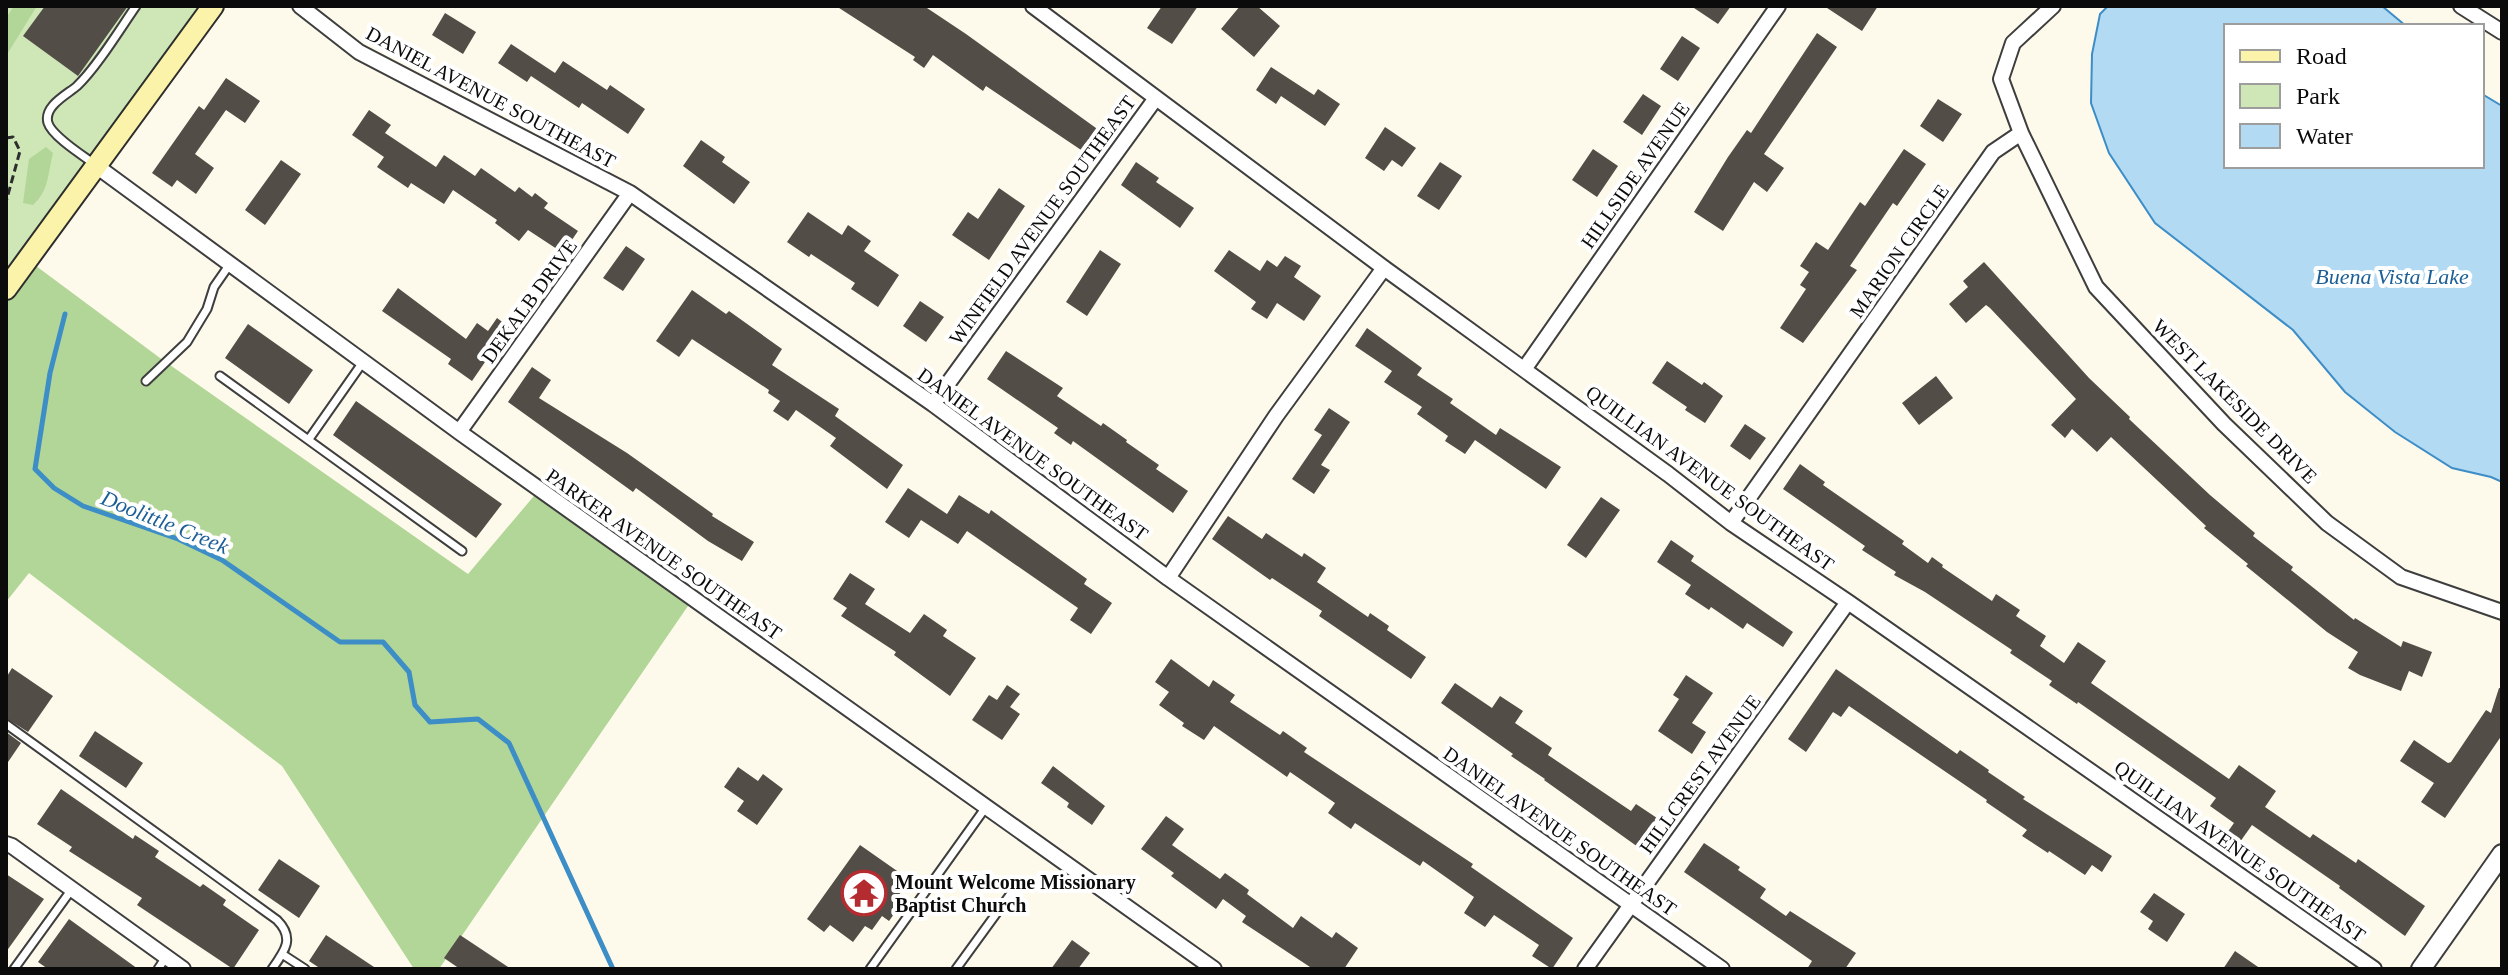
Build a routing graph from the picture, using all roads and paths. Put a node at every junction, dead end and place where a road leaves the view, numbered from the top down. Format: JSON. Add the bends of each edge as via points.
{"nodes":[{"id":1,"x":136,"y":6,"type":"edge"},
{"id":2,"x":213,"y":6,"type":"edge"},
{"id":3,"x":300,"y":6,"type":"edge"},
{"id":4,"x":1033,"y":6,"type":"edge"},
{"id":5,"x":1778,"y":6,"type":"edge"},
{"id":6,"x":2053,"y":6,"type":"edge"},
{"id":7,"x":2461,"y":6,"type":"edge"},
{"id":8,"x":2502,"y":32,"type":"edge"},
{"id":9,"x":1156,"y":98,"type":"junction"},
{"id":10,"x":2021,"y":133,"type":"junction"},
{"id":11,"x":6,"y":138,"type":"edge"},
{"id":12,"x":95,"y":165,"type":"junction"},
{"id":13,"x":630,"y":193,"type":"junction"},
{"id":14,"x":6,"y":202,"type":"edge"},
{"id":15,"x":230,"y":264,"type":"junction"},
{"id":16,"x":1384,"y":268,"type":"junction"},
{"id":17,"x":6,"y":289,"type":"edge"},
{"id":18,"x":363,"y":362,"type":"junction"},
{"id":19,"x":1525,"y":368,"type":"junction"},
{"id":20,"x":220,"y":376,"type":"dead end"},
{"id":21,"x":146,"y":381,"type":"dead end"},
{"id":22,"x":933,"y":404,"type":"junction"},
{"id":23,"x":459,"y":432,"type":"junction"},
{"id":24,"x":309,"y":439,"type":"junction"},
{"id":25,"x":1731,"y":523,"type":"junction"},
{"id":26,"x":462,"y":551,"type":"dead end"},
{"id":27,"x":1168,"y":578,"type":"junction"},
{"id":28,"x":1848,"y":602,"type":"junction"},
{"id":29,"x":2502,"y":612,"type":"edge"},
{"id":30,"x":6,"y":724,"type":"edge"},
{"id":31,"x":986,"y":807,"type":"junction"},
{"id":32,"x":6,"y":844,"type":"edge"},
{"id":33,"x":2502,"y":854,"type":"edge"},
{"id":34,"x":72,"y":889,"type":"junction"},
{"id":35,"x":1012,"y":892,"type":"dead end"},
{"id":36,"x":1631,"y":905,"type":"junction"},
{"id":37,"x":282,"y":954,"type":"junction"},
{"id":38,"x":162,"y":963,"type":"edge"},
{"id":39,"x":14,"y":969,"type":"edge"},
{"id":40,"x":183,"y":969,"type":"edge"},
{"id":41,"x":272,"y":969,"type":"edge"},
{"id":42,"x":305,"y":969,"type":"edge"},
{"id":43,"x":870,"y":969,"type":"edge"},
{"id":44,"x":956,"y":969,"type":"edge"},
{"id":45,"x":1214,"y":969,"type":"edge"},
{"id":46,"x":1585,"y":969,"type":"edge"},
{"id":47,"x":1722,"y":969,"type":"edge"},
{"id":48,"x":2374,"y":969,"type":"edge"},
{"id":49,"x":2421,"y":969,"type":"edge"}],
"edges":[{"from":1,"to":12,"type":"lane","via":[[81,82],[48,116],[57,136]]},
{"from":2,"to":12,"type":"main road"},
{"from":3,"to":13,"type":"street","name":"DANIEL AVENUE SOUTHEAST","via":[[359,52]]},
{"from":4,"to":9,"type":"street","name":"QUILLIAN AVENUE SOUTHEAST"},
{"from":5,"to":19,"type":"street","name":"HILLSIDE AVENUE"},
{"from":6,"to":10,"type":"street","via":[[2013,43],[2001,79]]},
{"from":7,"to":8,"type":"street"},
{"from":9,"to":16,"type":"street","name":"QUILLIAN AVENUE SOUTHEAST"},
{"from":9,"to":22,"type":"street","name":"WINFIELD AVENUE SOUTHEAST"},
{"from":10,"to":25,"type":"street","name":"MARION CIRCLE","via":[[1993,152]]},
{"from":10,"to":29,"type":"street","name":"WEST LAKESIDE DRIVE","via":[[2096,287],[2224,424],[2327,523],[2401,577]]},
{"from":11,"to":14,"type":"path","via":[[13,137],[20,151]]},
{"from":12,"to":15,"type":"street","name":"PARKER AVENUE SOUTHEAST"},
{"from":12,"to":17,"type":"main road"},
{"from":13,"to":22,"type":"street","name":"DANIEL AVENUE SOUTHEAST"},
{"from":13,"to":23,"type":"street","name":"DEKALB DRIVE"},
{"from":15,"to":18,"type":"street","name":"PARKER AVENUE SOUTHEAST"},
{"from":15,"to":21,"type":"lane","via":[[187,342]]},
{"from":16,"to":19,"type":"street","name":"QUILLIAN AVENUE SOUTHEAST"},
{"from":16,"to":27,"type":"street","via":[[1276,416]]},
{"from":18,"to":23,"type":"street","name":"PARKER AVENUE SOUTHEAST"},
{"from":18,"to":24,"type":"lane"},
{"from":19,"to":25,"type":"street","name":"QUILLIAN AVENUE SOUTHEAST"},
{"from":20,"to":24,"type":"lane"},
{"from":22,"to":27,"type":"street","name":"DANIEL AVENUE SOUTHEAST"},
{"from":23,"to":31,"type":"street","name":"PARKER AVENUE SOUTHEAST"},
{"from":24,"to":26,"type":"lane"},
{"from":25,"to":28,"type":"street","name":"QUILLIAN AVENUE SOUTHEAST"},
{"from":27,"to":36,"type":"street","name":"DANIEL AVENUE SOUTHEAST"},
{"from":28,"to":36,"type":"street","name":"HILLCREST AVENUE"},
{"from":28,"to":48,"type":"street","name":"QUILLIAN AVENUE SOUTHEAST"},
{"from":30,"to":37,"type":"lane","via":[[277,920],[288,938]]},
{"from":31,"to":43,"type":"lane"},
{"from":31,"to":45,"type":"street","name":"PARKER AVENUE SOUTHEAST"},
{"from":32,"to":34,"type":"street"},
{"from":33,"to":49,"type":"street"},
{"from":34,"to":38,"type":"street"},
{"from":34,"to":39,"type":"lane"},
{"from":35,"to":44,"type":"lane"},
{"from":36,"to":46,"type":"street","name":"HILLCREST AVENUE"},
{"from":36,"to":47,"type":"street","name":"DANIEL AVENUE SOUTHEAST"},
{"from":37,"to":41,"type":"lane"},
{"from":37,"to":42,"type":"lane"},
{"from":38,"to":40,"type":"street"}]}
